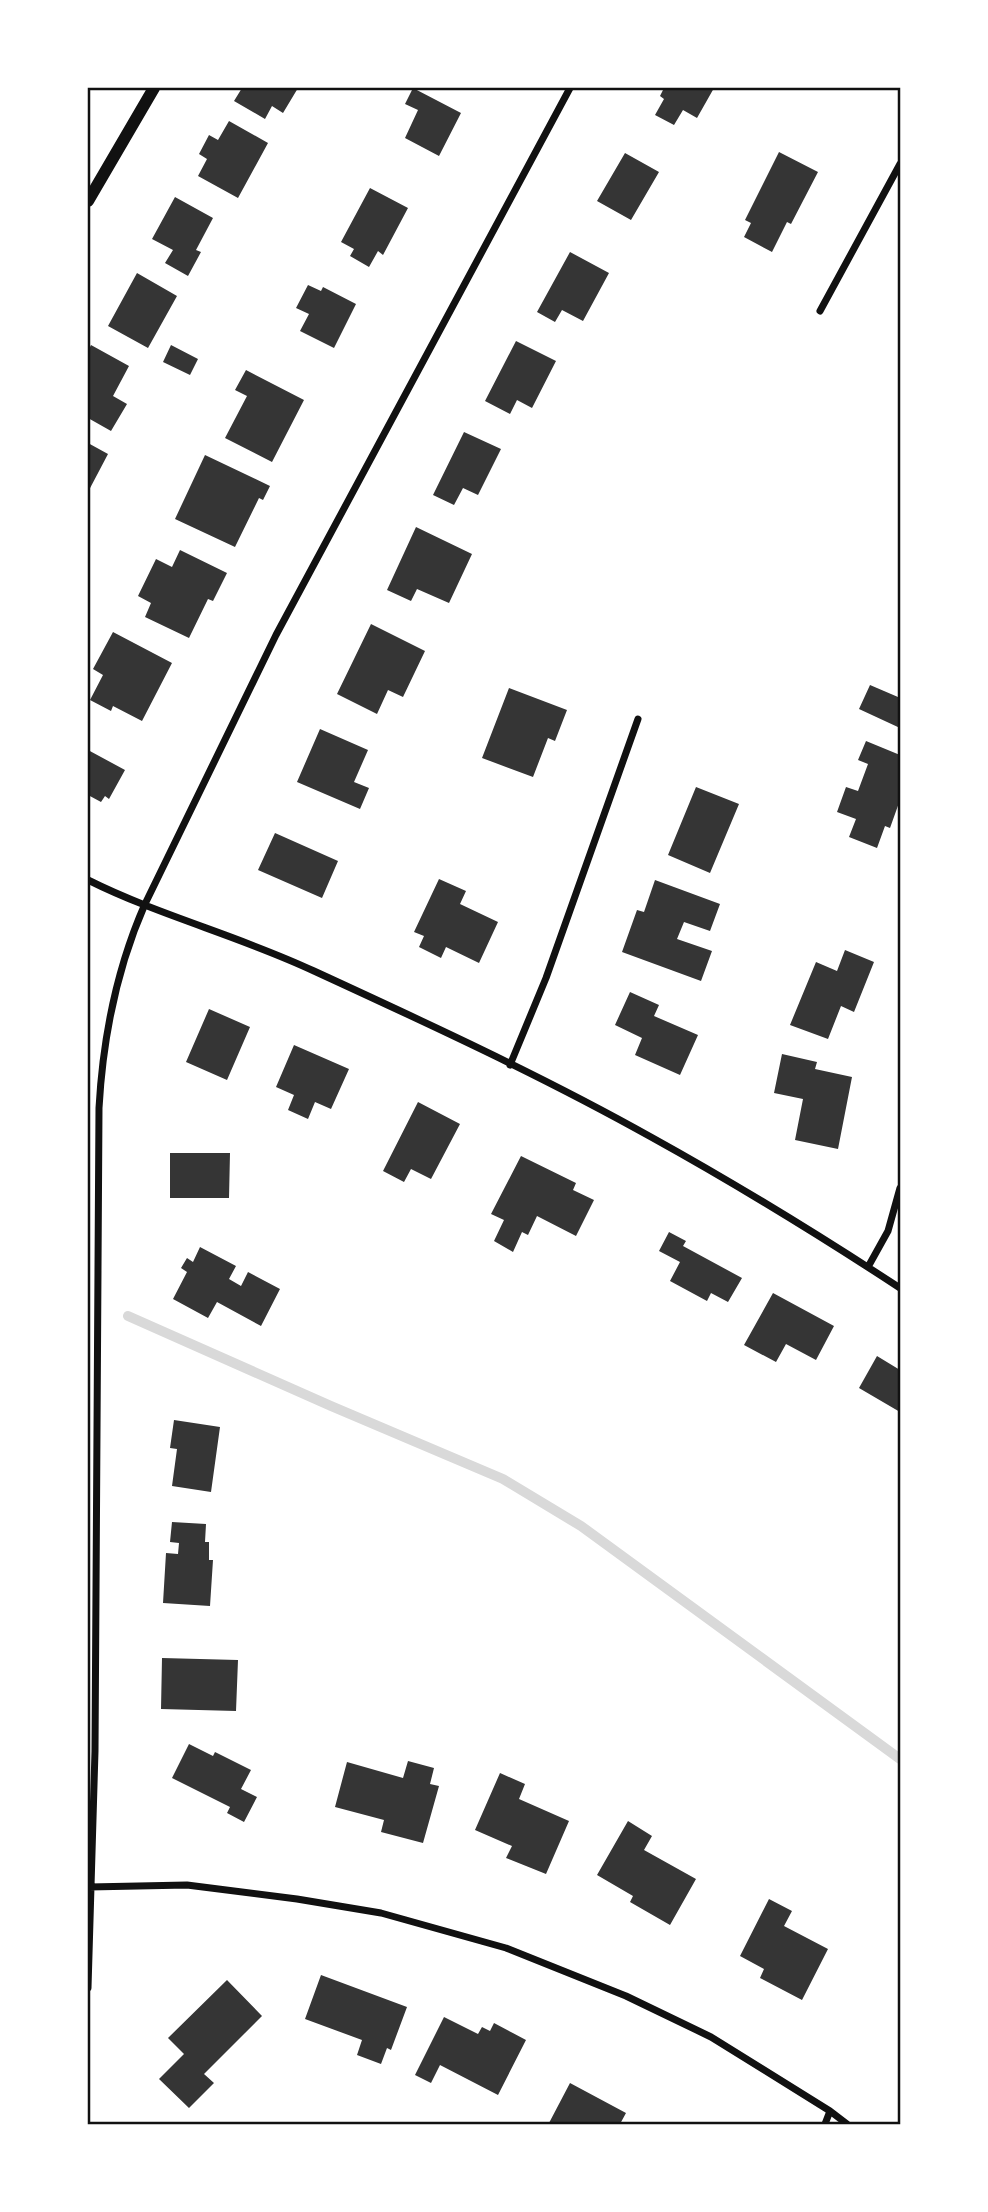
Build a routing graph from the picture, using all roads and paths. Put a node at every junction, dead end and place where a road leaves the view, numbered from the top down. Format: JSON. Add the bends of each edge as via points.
{"nodes":[{"id":1,"x":154,"y":88,"type":"edge"},
{"id":2,"x":570,"y":88,"type":"edge"},
{"id":3,"x":901,"y":164,"type":"edge"},
{"id":4,"x":88,"y":201,"type":"edge"},
{"id":5,"x":820,"y":311,"type":"dead end"},
{"id":6,"x":638,"y":719,"type":"dead end"},
{"id":7,"x":88,"y":880,"type":"edge"},
{"id":8,"x":145,"y":904,"type":"junction"},
{"id":9,"x":510,"y":1065,"type":"junction"},
{"id":10,"x":901,"y":1188,"type":"edge"},
{"id":11,"x":868,"y":1267,"type":"junction"},
{"id":12,"x":901,"y":1288,"type":"edge"},
{"id":13,"x":89,"y":1887,"type":"edge"},
{"id":14,"x":88,"y":1988,"type":"edge"},
{"id":15,"x":830,"y":2111,"type":"junction"},
{"id":16,"x":825,"y":2124,"type":"edge"},
{"id":17,"x":847,"y":2124,"type":"edge"}],
"edges":[{"from":1,"to":4,"type":"street"},
{"from":2,"to":8,"type":"street","via":[[276,635]]},
{"from":3,"to":5,"type":"street"},
{"from":6,"to":9,"type":"street","via":[[546,978]]},
{"from":7,"to":8,"type":"street"},
{"from":8,"to":9,"type":"street","via":[[281,956]]},
{"from":8,"to":13,"type":"street","via":[[108,1018],[99,1108]]},
{"from":9,"to":11,"type":"street","via":[[651,1137]]},
{"from":10,"to":11,"type":"street","via":[[888,1231]]},
{"from":11,"to":12,"type":"street"},
{"from":13,"to":14,"type":"street"},
{"from":13,"to":15,"type":"street","via":[[187,1885],[297,1899],[382,1913],[506,1948],[626,1996],[711,2037]]},
{"from":15,"to":16,"type":"street"},
{"from":15,"to":17,"type":"street"}]}
